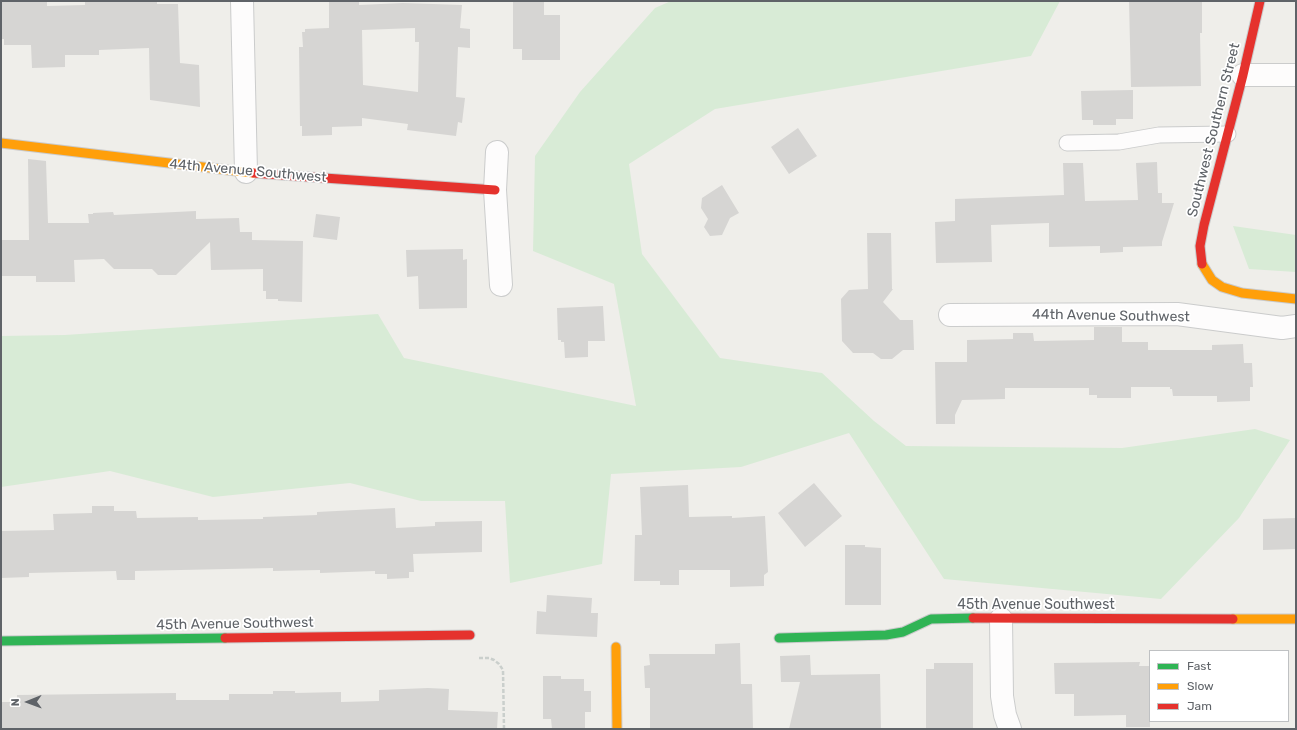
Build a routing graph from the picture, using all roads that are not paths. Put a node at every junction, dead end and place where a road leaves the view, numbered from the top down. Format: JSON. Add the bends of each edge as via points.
{"nodes":[{"id":1,"x":242,"y":1,"type":"edge"},
{"id":2,"x":1260,"y":1,"type":"edge"},
{"id":3,"x":1243,"y":75,"type":"junction"},
{"id":4,"x":1296,"y":75,"type":"edge"},
{"id":5,"x":1228,"y":134,"type":"junction"},
{"id":6,"x":1,"y":143,"type":"edge"},
{"id":7,"x":1067,"y":143,"type":"dead end"},
{"id":8,"x":497,"y":152,"type":"dead end"},
{"id":9,"x":246,"y":172,"type":"junction"},
{"id":10,"x":495,"y":190,"type":"junction"},
{"id":11,"x":501,"y":285,"type":"dead end"},
{"id":12,"x":1296,"y":299,"type":"edge"},
{"id":13,"x":950,"y":315,"type":"dead end"},
{"id":14,"x":1296,"y":326,"type":"edge"},
{"id":15,"x":1001,"y":619,"type":"junction"},
{"id":16,"x":1296,"y":619,"type":"edge"},
{"id":17,"x":470,"y":635,"type":"dead end"},
{"id":18,"x":779,"y":638,"type":"dead end"},
{"id":19,"x":1,"y":641,"type":"edge"},
{"id":20,"x":616,"y":647,"type":"dead end"},
{"id":21,"x":617,"y":729,"type":"edge"},
{"id":22,"x":1010,"y":729,"type":"edge"}],
"edges":[{"from":1,"to":9,"type":"street"},
{"from":2,"to":3,"type":"street","name":"Southwest Southern Street"},
{"from":3,"to":4,"type":"street"},
{"from":3,"to":5,"type":"street","name":"Southwest Southern Street"},
{"from":5,"to":7,"type":"lane","via":[[1159,135],[1119,142]]},
{"from":5,"to":12,"type":"street","name":"Southwest Southern Street","via":[[1204,225],[1200,246],[1202,266],[1212,280],[1222,287],[1242,293]]},
{"from":6,"to":9,"type":"street","name":"44th Avenue Southwest"},
{"from":8,"to":10,"type":"street"},
{"from":9,"to":10,"type":"street","name":"44th Avenue Southwest"},
{"from":10,"to":11,"type":"street"},
{"from":13,"to":14,"type":"street","name":"44th Avenue Southwest","via":[[1176,314],[1282,328]]},
{"from":15,"to":16,"type":"street","name":"45th Avenue Southwest"},
{"from":15,"to":18,"type":"street","name":"45th Avenue Southwest","via":[[931,619],[903,632],[886,635]]},
{"from":15,"to":22,"type":"street","via":[[1002,696]]},
{"from":17,"to":19,"type":"street","name":"45th Avenue Southwest"},
{"from":20,"to":21,"type":"street"}]}
